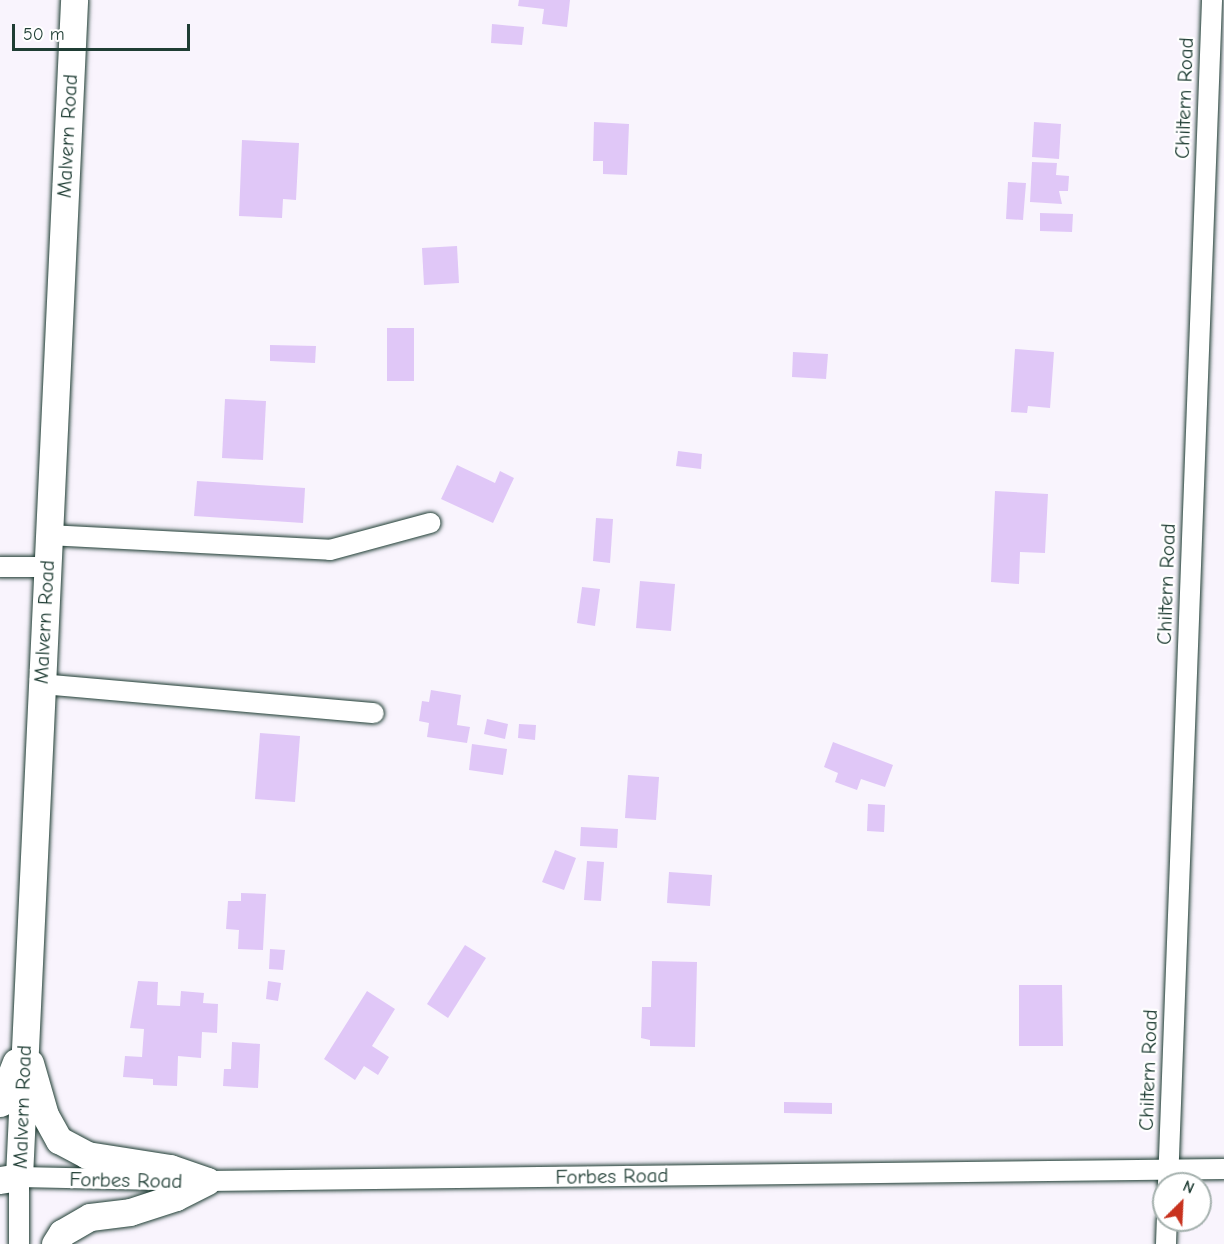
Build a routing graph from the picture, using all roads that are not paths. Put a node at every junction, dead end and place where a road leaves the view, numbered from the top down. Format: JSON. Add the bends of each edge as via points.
{"nodes":[{"id":1,"x":74,"y":0,"type":"edge"},
{"id":2,"x":1212,"y":0,"type":"edge"},
{"id":3,"x":1215,"y":106,"type":"edge"},
{"id":4,"x":430,"y":523,"type":"dead end"},
{"id":5,"x":48,"y":535,"type":"junction"},
{"id":6,"x":0,"y":567,"type":"edge"},
{"id":7,"x":47,"y":567,"type":"junction"},
{"id":8,"x":41,"y":684,"type":"junction"},
{"id":9,"x":374,"y":713,"type":"dead end"},
{"id":10,"x":24,"y":1042,"type":"junction"},
{"id":11,"x":0,"y":1103,"type":"edge"},
{"id":12,"x":1224,"y":1169,"type":"edge"},
{"id":13,"x":1168,"y":1172,"type":"edge"},
{"id":14,"x":1203,"y":1172,"type":"edge"},
{"id":15,"x":1152,"y":1177,"type":"edge"},
{"id":16,"x":9,"y":1179,"type":"edge"},
{"id":17,"x":207,"y":1181,"type":"junction"},
{"id":18,"x":19,"y":1244,"type":"edge"},
{"id":19,"x":55,"y":1244,"type":"edge"}],
"edges":[{"from":1,"to":5,"type":"main road","name":"Malvern Road"},
{"from":2,"to":3,"type":"street","name":"Chiltern Road"},
{"from":3,"to":13,"type":"street","name":"Chiltern Road"},
{"from":4,"to":5,"type":"street","via":[[330,550]]},
{"from":5,"to":7,"type":"main road","name":"Malvern Road"},
{"from":6,"to":7,"type":"street"},
{"from":7,"to":8,"type":"main road","name":"Malvern Road"},
{"from":8,"to":9,"type":"street"},
{"from":8,"to":10,"type":"main road","name":"Malvern Road"},
{"from":10,"to":11,"type":"main road"},
{"from":10,"to":16,"type":"main road","name":"Malvern Road"},
{"from":10,"to":17,"type":"main road","via":[[45,1115],[59,1140],[87,1155],[170,1168]]},
{"from":12,"to":14,"type":"street","name":"Forbes Road"},
{"from":15,"to":17,"type":"street","name":"Forbes Road"},
{"from":16,"to":17,"type":"street","name":"Forbes Road"},
{"from":16,"to":18,"type":"street","name":"Malvern Road"},
{"from":17,"to":19,"type":"main road","via":[[176,1197],[130,1212],[90,1217],[62,1233]]}]}
